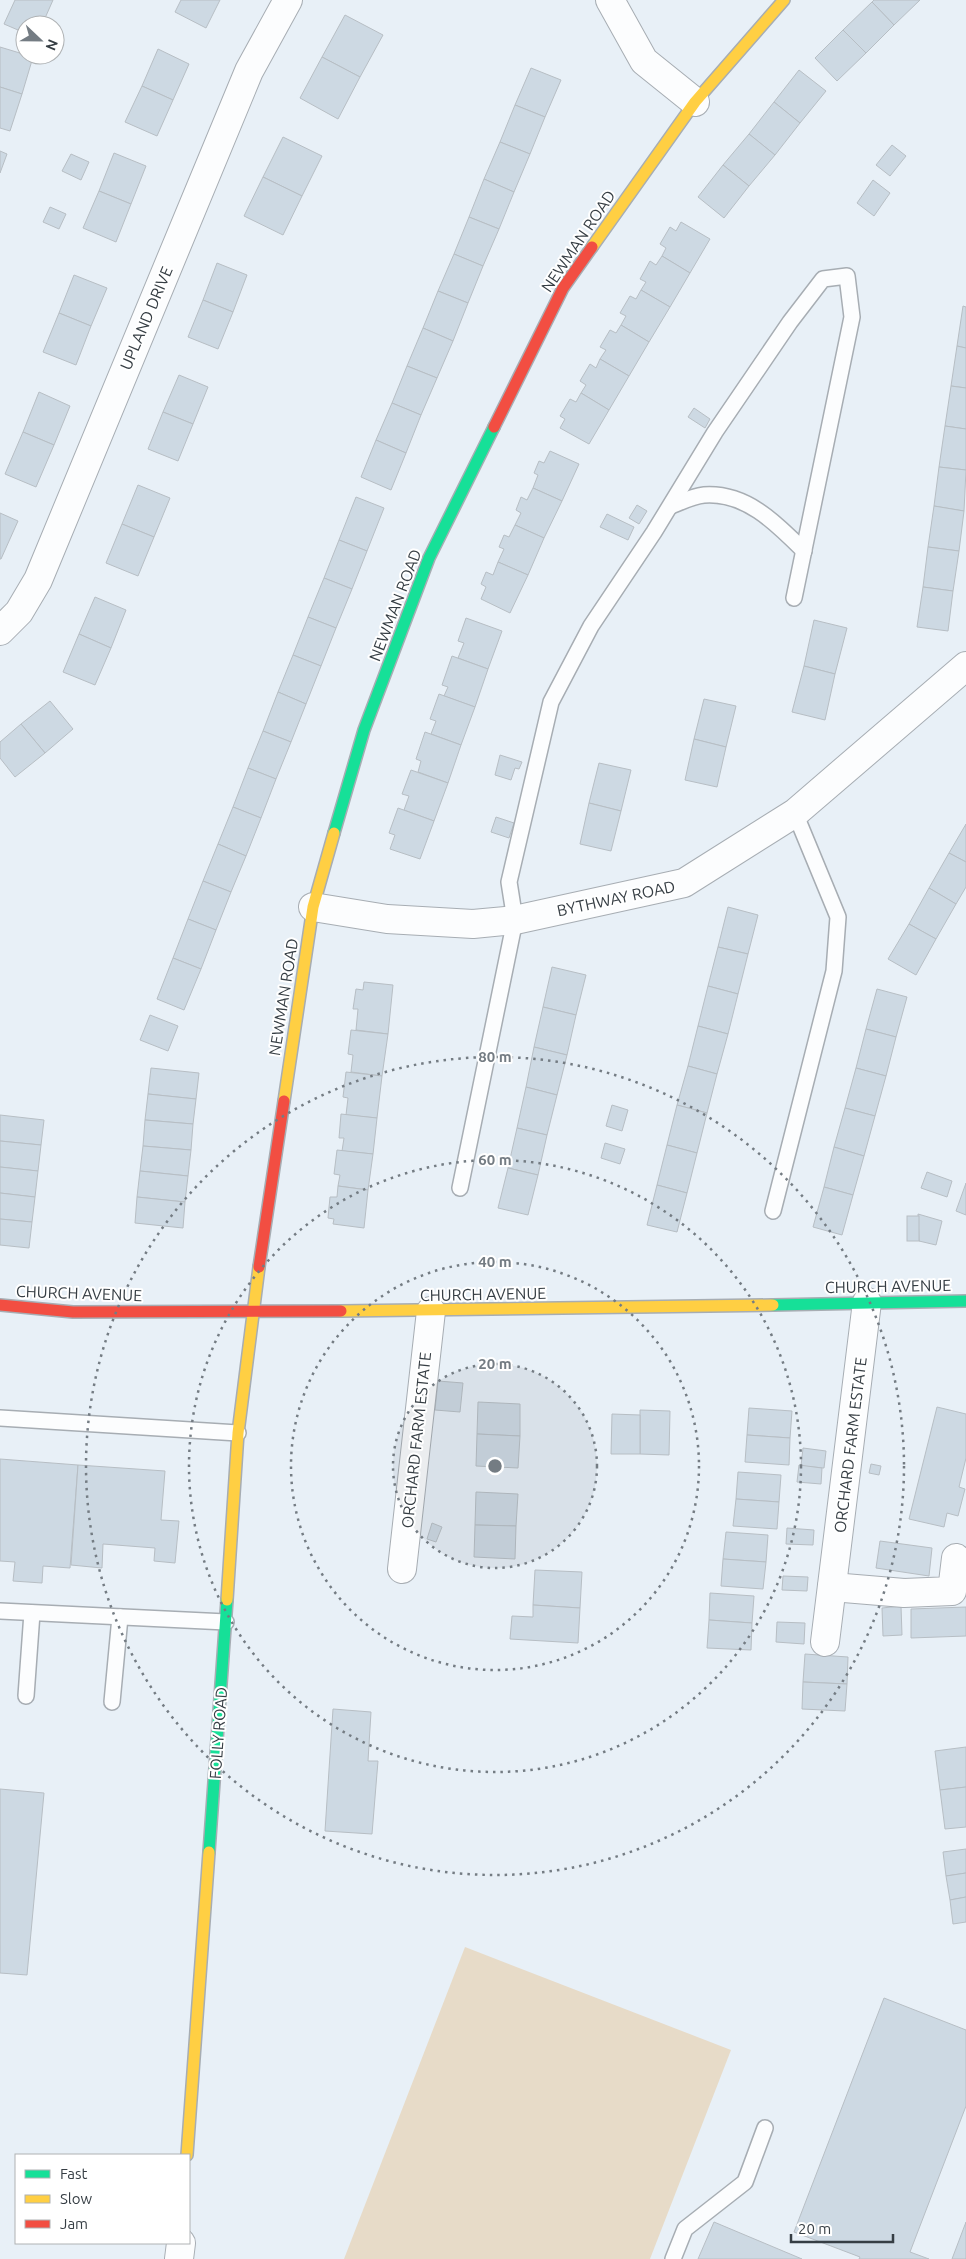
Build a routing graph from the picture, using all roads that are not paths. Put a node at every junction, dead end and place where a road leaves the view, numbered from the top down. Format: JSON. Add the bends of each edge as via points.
{"nodes":[{"id":1,"x":288,"y":0,"type":"edge"},
{"id":2,"x":610,"y":0,"type":"edge"},
{"id":3,"x":784,"y":0,"type":"edge"},
{"id":4,"x":695,"y":102,"type":"junction"},
{"id":5,"x":670,"y":506,"type":"junction"},
{"id":6,"x":804,"y":551,"type":"junction"},
{"id":7,"x":794,"y":598,"type":"dead end"},
{"id":8,"x":0,"y":631,"type":"edge"},
{"id":9,"x":966,"y":666,"type":"edge"},
{"id":10,"x":795,"y":813,"type":"junction"},
{"id":11,"x":313,"y":907,"type":"junction"},
{"id":12,"x":515,"y":920,"type":"junction"},
{"id":13,"x":460,"y":1188,"type":"dead end"},
{"id":14,"x":774,"y":1211,"type":"dead end"},
{"id":15,"x":966,"y":1301,"type":"edge"},
{"id":16,"x":867,"y":1302,"type":"junction"},
{"id":17,"x":0,"y":1305,"type":"edge"},
{"id":18,"x":431,"y":1311,"type":"junction"},
{"id":19,"x":252,"y":1312,"type":"junction"},
{"id":20,"x":0,"y":1418,"type":"edge"},
{"id":21,"x":238,"y":1433,"type":"junction"},
{"id":22,"x":956,"y":1558,"type":"dead end"},
{"id":23,"x":402,"y":1569,"type":"dead end"},
{"id":24,"x":832,"y":1587,"type":"junction"},
{"id":25,"x":0,"y":1611,"type":"edge"},
{"id":26,"x":32,"y":1613,"type":"junction"},
{"id":27,"x":120,"y":1617,"type":"junction"},
{"id":28,"x":226,"y":1622,"type":"junction"},
{"id":29,"x":826,"y":1642,"type":"dead end"},
{"id":30,"x":26,"y":1696,"type":"dead end"},
{"id":31,"x":112,"y":1702,"type":"dead end"},
{"id":32,"x":765,"y":2128,"type":"dead end"},
{"id":33,"x":187,"y":2154,"type":"edge"},
{"id":34,"x":181,"y":2244,"type":"edge"},
{"id":35,"x":180,"y":2259,"type":"edge"},
{"id":36,"x":673,"y":2259,"type":"edge"}],
"edges":[{"from":1,"to":8,"type":"street","name":"UPLAND DRIVE","via":[[249,71],[38,580],[19,612]]},
{"from":2,"to":4,"type":"street","via":[[644,61]]},
{"from":3,"to":4,"type":"street","name":"NEWMAN ROAD"},
{"from":4,"to":11,"type":"street","name":"NEWMAN ROAD","via":[[563,288],[429,558],[364,730]]},
{"from":5,"to":6,"type":"lane","via":[[703,495],[741,500],[774,521]]},
{"from":5,"to":6,"type":"lane","via":[[726,416],[823,279],[847,276],[852,317]]},
{"from":5,"to":12,"type":"lane","via":[[591,626],[551,702],[509,882]]},
{"from":6,"to":7,"type":"lane"},
{"from":9,"to":10,"type":"street","name":"BYTHWAY ROAD"},
{"from":10,"to":12,"type":"street","name":"BYTHWAY ROAD","via":[[684,883]]},
{"from":10,"to":14,"type":"lane","via":[[838,917],[834,971]]},
{"from":11,"to":12,"type":"street","name":"BYTHWAY ROAD","via":[[387,918],[472,924]]},
{"from":11,"to":19,"type":"street","name":"NEWMAN ROAD"},
{"from":12,"to":13,"type":"lane"},
{"from":15,"to":16,"type":"street","name":"CHURCH AVENUE"},
{"from":16,"to":18,"type":"street","name":"CHURCH AVENUE"},
{"from":16,"to":24,"type":"street","name":"ORCHARD FARM ESTATE"},
{"from":17,"to":19,"type":"street","name":"CHURCH AVENUE","via":[[73,1312]]},
{"from":18,"to":19,"type":"street","name":"CHURCH AVENUE"},
{"from":18,"to":23,"type":"street","name":"ORCHARD FARM ESTATE"},
{"from":19,"to":21,"type":"street","name":"FOLLY ROAD"},
{"from":20,"to":21,"type":"lane"},
{"from":21,"to":28,"type":"street","name":"FOLLY ROAD"},
{"from":22,"to":24,"type":"street","via":[[952,1590],[904,1593]]},
{"from":24,"to":29,"type":"street","name":"ORCHARD FARM ESTATE"},
{"from":25,"to":26,"type":"lane"},
{"from":26,"to":27,"type":"lane"},
{"from":26,"to":30,"type":"lane"},
{"from":27,"to":28,"type":"lane"},
{"from":27,"to":31,"type":"lane"},
{"from":28,"to":33,"type":"street","name":"FOLLY ROAD"},
{"from":32,"to":36,"type":"lane","via":[[745,2182],[685,2230]]},
{"from":34,"to":35,"type":"street"}]}
